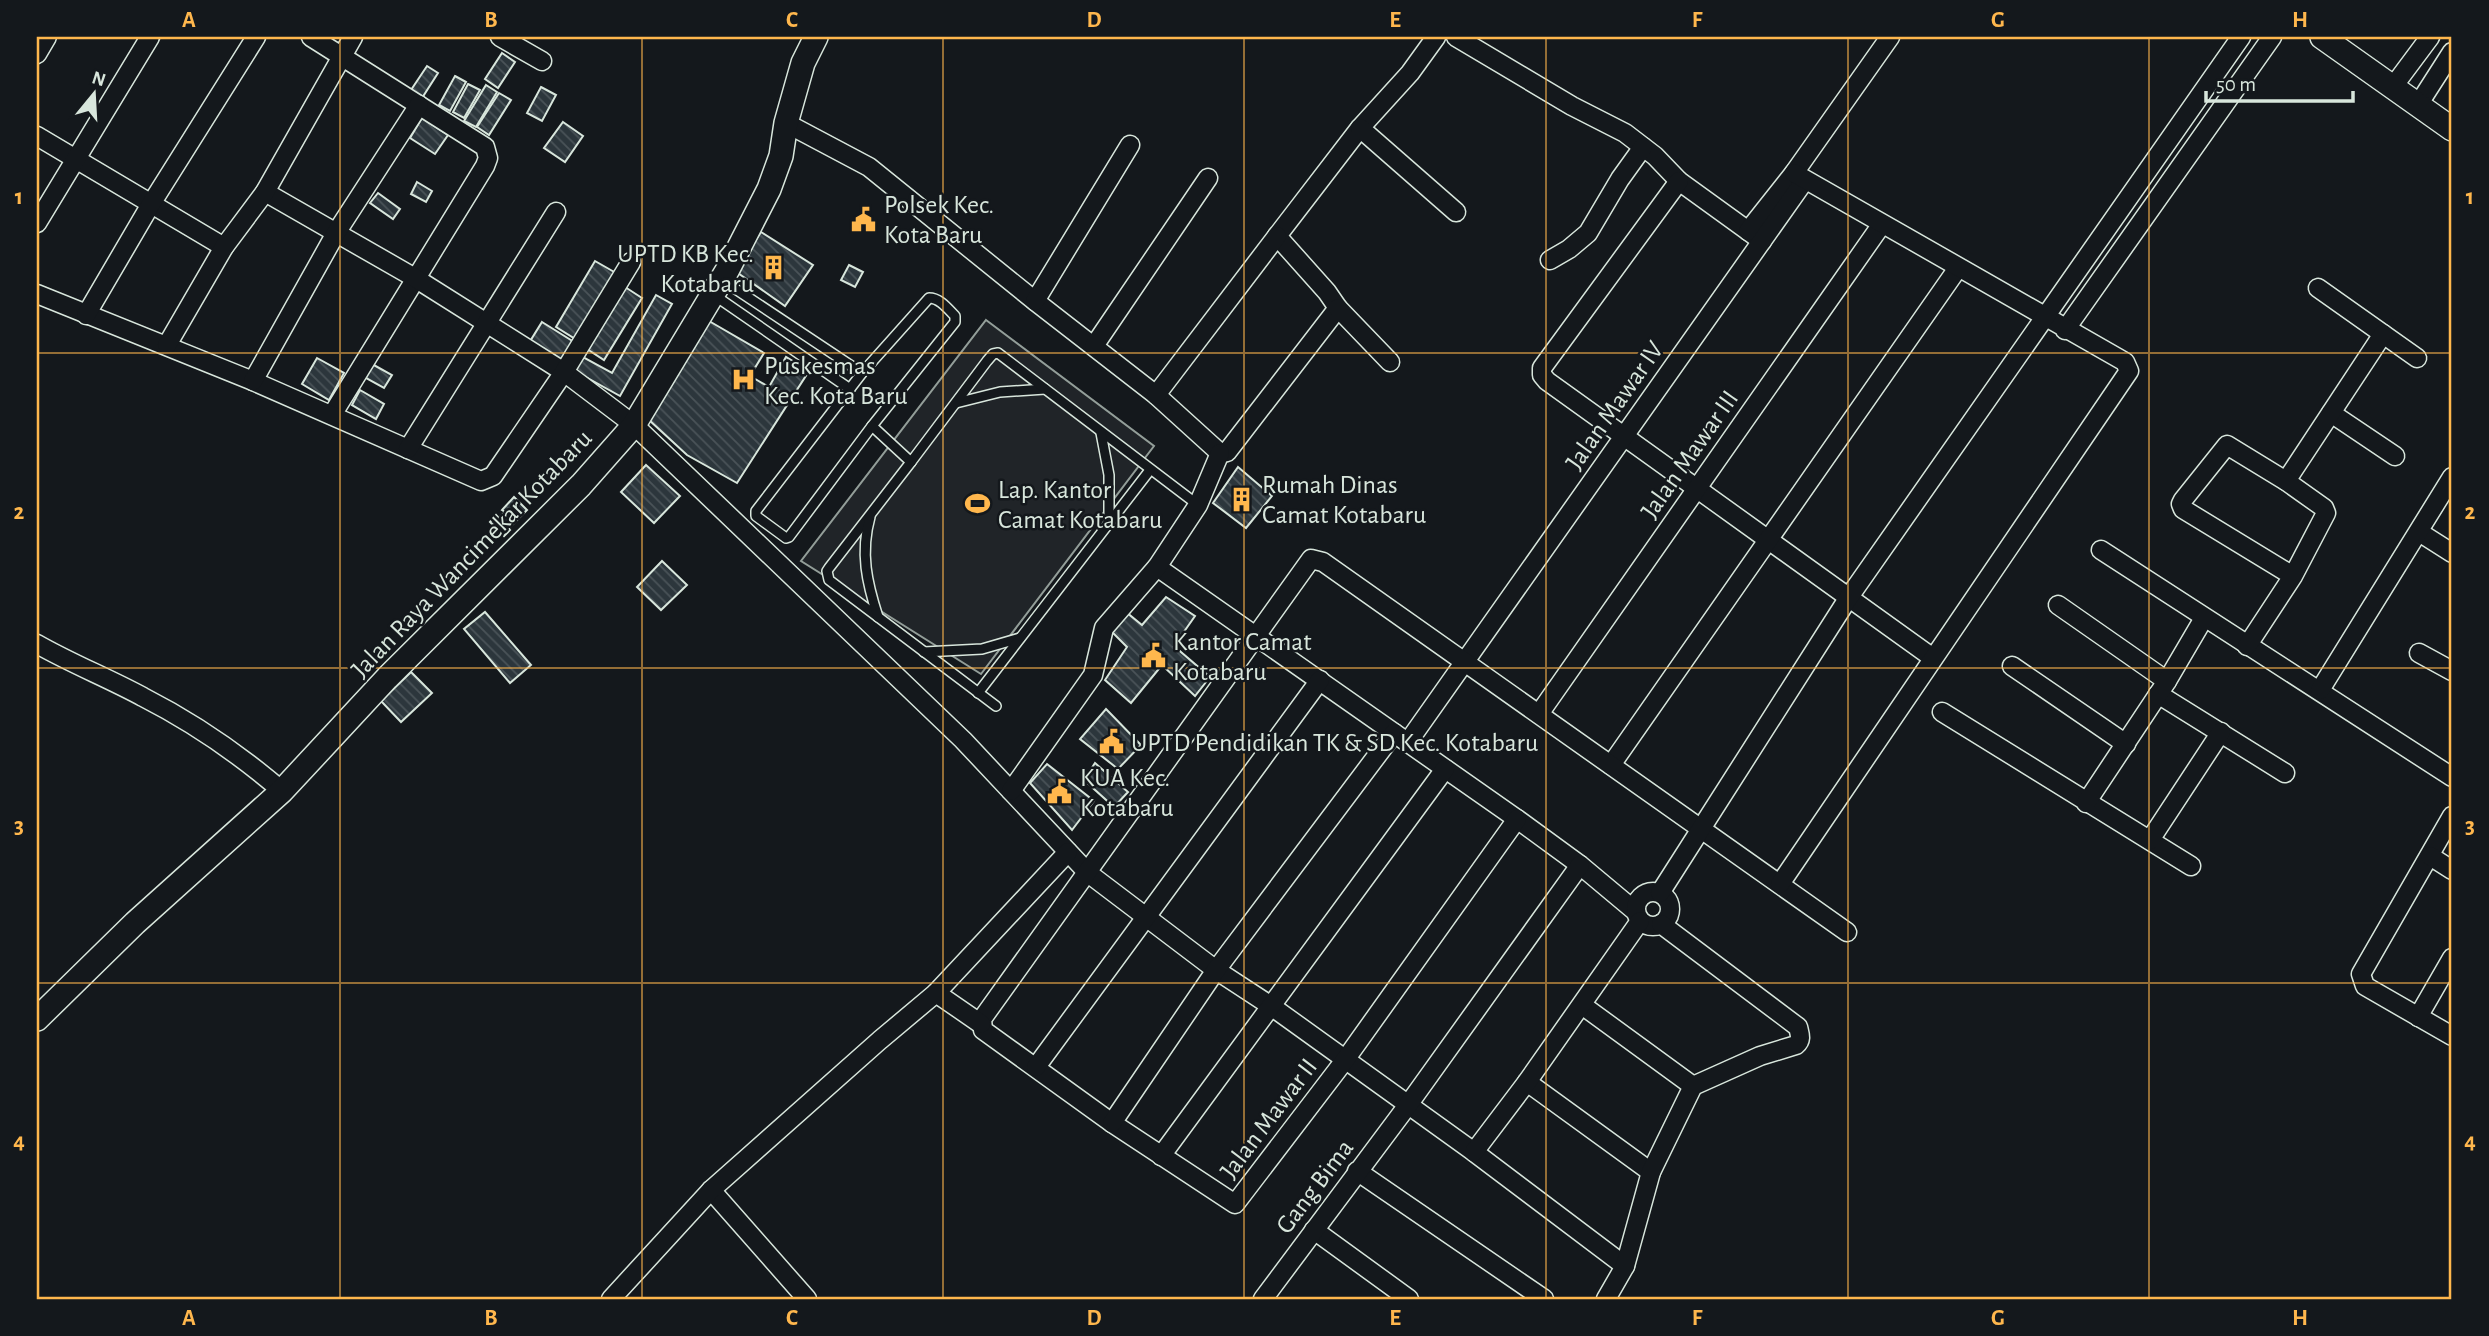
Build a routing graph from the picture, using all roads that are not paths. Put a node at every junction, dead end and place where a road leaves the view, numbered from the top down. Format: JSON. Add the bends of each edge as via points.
{"nodes":[{"id":1,"x":47,"y":37,"type":"edge"},
{"id":2,"x":150,"y":37,"type":"edge"},
{"id":3,"x":256,"y":37,"type":"edge"},
{"id":4,"x":311,"y":37,"type":"edge"},
{"id":5,"x":353,"y":37,"type":"edge"},
{"id":6,"x":500,"y":37,"type":"edge"},
{"id":7,"x":816,"y":37,"type":"edge"},
{"id":8,"x":1436,"y":37,"type":"edge"},
{"id":9,"x":1456,"y":37,"type":"edge"},
{"id":10,"x":1890,"y":37,"type":"edge"},
{"id":11,"x":2241,"y":37,"type":"edge"},
{"id":12,"x":2272,"y":37,"type":"edge"},
{"id":13,"x":2322,"y":37,"type":"edge"},
{"id":14,"x":2430,"y":37,"type":"edge"},
{"id":15,"x":2452,"y":52,"type":"edge"},
{"id":16,"x":37,"y":54,"type":"edge"},
{"id":17,"x":342,"y":56,"type":"junction"},
{"id":18,"x":542,"y":61,"type":"dead end"},
{"id":19,"x":2392,"y":88,"type":"junction"},
{"id":20,"x":419,"y":105,"type":"junction"},
{"id":21,"x":2418,"y":105,"type":"junction"},
{"id":22,"x":786,"y":123,"type":"junction"},
{"id":23,"x":1360,"y":128,"type":"junction"},
{"id":24,"x":2452,"y":129,"type":"edge"},
{"id":25,"x":37,"y":136,"type":"edge"},
{"id":26,"x":1130,"y":145,"type":"dead end"},
{"id":27,"x":1643,"y":147,"type":"junction"},
{"id":28,"x":76,"y":160,"type":"junction"},
{"id":29,"x":1799,"y":176,"type":"junction"},
{"id":30,"x":1208,"y":178,"type":"dead end"},
{"id":31,"x":1679,"y":181,"type":"junction"},
{"id":32,"x":264,"y":192,"type":"junction"},
{"id":33,"x":151,"y":204,"type":"junction"},
{"id":34,"x":556,"y":212,"type":"dead end"},
{"id":35,"x":1456,"y":212,"type":"dead end"},
{"id":36,"x":37,"y":223,"type":"edge"},
{"id":37,"x":1882,"y":224,"type":"junction"},
{"id":38,"x":336,"y":233,"type":"junction"},
{"id":39,"x":1278,"y":236,"type":"junction"},
{"id":40,"x":1755,"y":236,"type":"junction"},
{"id":41,"x":224,"y":247,"type":"junction"},
{"id":42,"x":1550,"y":260,"type":"dead end"},
{"id":43,"x":631,"y":262,"type":"dead end"},
{"id":44,"x":1958,"y":268,"type":"junction"},
{"id":45,"x":415,"y":278,"type":"junction"},
{"id":46,"x":717,"y":287,"type":"junction"},
{"id":47,"x":2318,"y":288,"type":"dead end"},
{"id":48,"x":37,"y":294,"type":"edge"},
{"id":49,"x":1035,"y":301,"type":"junction"},
{"id":50,"x":1338,"y":308,"type":"junction"},
{"id":51,"x":86,"y":315,"type":"junction"},
{"id":52,"x":2045,"y":317,"type":"junction"},
{"id":53,"x":487,"y":324,"type":"junction"},
{"id":54,"x":2066,"y":330,"type":"junction"},
{"id":55,"x":2383,"y":334,"type":"junction"},
{"id":56,"x":167,"y":345,"type":"junction"},
{"id":57,"x":1094,"y":346,"type":"junction"},
{"id":58,"x":2417,"y":358,"type":"dead end"},
{"id":59,"x":1390,"y":362,"type":"dead end"},
{"id":60,"x":565,"y":372,"type":"junction"},
{"id":61,"x":862,"y":373,"type":"junction"},
{"id":62,"x":253,"y":381,"type":"junction"},
{"id":63,"x":850,"y":389,"type":"junction"},
{"id":64,"x":1045,"y":389,"type":"junction"},
{"id":65,"x":1156,"y":395,"type":"junction"},
{"id":66,"x":956,"y":403,"type":"junction"},
{"id":67,"x":2331,"y":413,"type":"junction"},
{"id":68,"x":332,"y":415,"type":"junction"},
{"id":69,"x":635,"y":425,"type":"junction"},
{"id":70,"x":872,"y":426,"type":"junction"},
{"id":71,"x":1101,"y":433,"type":"junction"},
{"id":72,"x":1624,"y":436,"type":"junction"},
{"id":73,"x":408,"y":449,"type":"junction"},
{"id":74,"x":1220,"y":453,"type":"junction"},
{"id":75,"x":2395,"y":456,"type":"dead end"},
{"id":76,"x":911,"y":461,"type":"junction"},
{"id":77,"x":1150,"y":470,"type":"junction"},
{"id":78,"x":2452,"y":477,"type":"edge"},
{"id":79,"x":2286,"y":481,"type":"junction"},
{"id":80,"x":1697,"y":488,"type":"junction"},
{"id":81,"x":1198,"y":505,"type":"junction"},
{"id":82,"x":871,"y":512,"type":"junction"},
{"id":83,"x":1109,"y":524,"type":"junction"},
{"id":84,"x":2419,"y":532,"type":"junction"},
{"id":85,"x":1768,"y":539,"type":"junction"},
{"id":86,"x":2101,"y":550,"type":"dead end"},
{"id":87,"x":2452,"y":553,"type":"edge"},
{"id":88,"x":1157,"y":567,"type":"junction"},
{"id":89,"x":2293,"y":576,"type":"junction"},
{"id":90,"x":1849,"y":597,"type":"junction"},
{"id":91,"x":2058,"y":605,"type":"dead end"},
{"id":92,"x":878,"y":617,"type":"junction"},
{"id":93,"x":2204,"y":618,"type":"junction"},
{"id":94,"x":1257,"y":636,"type":"junction"},
{"id":95,"x":1020,"y":638,"type":"junction"},
{"id":96,"x":37,"y":644,"type":"edge"},
{"id":97,"x":2247,"y":646,"type":"junction"},
{"id":98,"x":924,"y":652,"type":"junction"},
{"id":99,"x":2419,"y":653,"type":"dead end"},
{"id":100,"x":1933,"y":657,"type":"junction"},
{"id":101,"x":1465,"y":661,"type":"junction"},
{"id":102,"x":2450,"y":665,"type":"edge"},
{"id":103,"x":2012,"y":666,"type":"dead end"},
{"id":104,"x":1320,"y":680,"type":"junction"},
{"id":105,"x":2163,"y":687,"type":"junction"},
{"id":106,"x":2320,"y":691,"type":"junction"},
{"id":107,"x":978,"y":693,"type":"junction"},
{"id":108,"x":996,"y":706,"type":"dead end"},
{"id":109,"x":1942,"y":712,"type":"dead end"},
{"id":110,"x":1539,"y":714,"type":"junction"},
{"id":111,"x":2221,"y":732,"type":"junction"},
{"id":112,"x":1401,"y":738,"type":"junction"},
{"id":113,"x":2126,"y":744,"type":"junction"},
{"id":114,"x":1611,"y":765,"type":"junction"},
{"id":115,"x":1445,"y":769,"type":"junction"},
{"id":116,"x":2285,"y":773,"type":"dead end"},
{"id":117,"x":2452,"y":776,"type":"edge"},
{"id":118,"x":282,"y":791,"type":"junction"},
{"id":119,"x":1011,"y":791,"type":"junction"},
{"id":120,"x":2087,"y":803,"type":"junction"},
{"id":121,"x":2452,"y":816,"type":"edge"},
{"id":122,"x":1517,"y":819,"type":"junction"},
{"id":123,"x":1701,"y":830,"type":"junction"},
{"id":124,"x":2150,"y":840,"type":"junction"},
{"id":125,"x":1068,"y":852,"type":"junction"},
{"id":126,"x":2430,"y":856,"type":"junction"},
{"id":127,"x":1580,"y":865,"type":"junction"},
{"id":128,"x":2190,"y":866,"type":"dead end"},
{"id":129,"x":2452,"y":870,"type":"edge"},
{"id":130,"x":1088,"y":873,"type":"junction"},
{"id":131,"x":1780,"y":884,"type":"junction"},
{"id":132,"x":1660,"y":893,"type":"junction"},
{"id":133,"x":1147,"y":916,"type":"junction"},
{"id":134,"x":1638,"y":916,"type":"junction"},
{"id":135,"x":1661,"y":924,"type":"junction"},
{"id":136,"x":1847,"y":932,"type":"dead end"},
{"id":137,"x":2452,"y":958,"type":"edge"},
{"id":138,"x":1216,"y":970,"type":"junction"},
{"id":139,"x":936,"y":993,"type":"junction"},
{"id":140,"x":1582,"y":1005,"type":"junction"},
{"id":141,"x":1271,"y":1006,"type":"junction"},
{"id":142,"x":38,"y":1015,"type":"edge"},
{"id":143,"x":2418,"y":1017,"type":"junction"},
{"id":144,"x":981,"y":1024,"type":"junction"},
{"id":145,"x":2452,"y":1036,"type":"edge"},
{"id":146,"x":1345,"y":1060,"type":"junction"},
{"id":147,"x":1036,"y":1067,"type":"junction"},
{"id":148,"x":1527,"y":1082,"type":"junction"},
{"id":149,"x":1693,"y":1086,"type":"junction"},
{"id":150,"x":1408,"y":1105,"type":"junction"},
{"id":151,"x":1112,"y":1123,"type":"junction"},
{"id":152,"x":1474,"y":1152,"type":"junction"},
{"id":153,"x":1161,"y":1156,"type":"junction"},
{"id":154,"x":1357,"y":1171,"type":"junction"},
{"id":155,"x":1651,"y":1172,"type":"junction"},
{"id":156,"x":711,"y":1190,"type":"junction"},
{"id":157,"x":1314,"y":1230,"type":"junction"},
{"id":158,"x":1625,"y":1266,"type":"junction"},
{"id":159,"x":1271,"y":1296,"type":"edge"},
{"id":160,"x":611,"y":1299,"type":"edge"},
{"id":161,"x":807,"y":1299,"type":"edge"},
{"id":162,"x":1409,"y":1299,"type":"edge"},
{"id":163,"x":1544,"y":1299,"type":"edge"},
{"id":164,"x":1606,"y":1299,"type":"edge"}],
"edges":[{"from":1,"to":16,"type":"street"},
{"from":2,"to":28,"type":"street"},
{"from":3,"to":33,"type":"street"},
{"from":4,"to":17,"type":"street"},
{"from":5,"to":17,"type":"street"},
{"from":6,"to":18,"type":"street"},
{"from":7,"to":22,"type":"street","name":"Jalan Raya Wancimekar Kotabaru","via":[[803,63]]},
{"from":8,"to":23,"type":"street"},
{"from":9,"to":27,"type":"street"},
{"from":10,"to":29,"type":"street","name":"Jalan Mawar IV"},
{"from":11,"to":52,"type":"street"},
{"from":12,"to":54,"type":"street"},
{"from":13,"to":19,"type":"street"},
{"from":14,"to":19,"type":"street"},
{"from":15,"to":21,"type":"street"},
{"from":17,"to":20,"type":"street"},
{"from":17,"to":32,"type":"street"},
{"from":19,"to":21,"type":"street"},
{"from":20,"to":38,"type":"street"},
{"from":20,"to":45,"type":"street","via":[[485,147],[488,158]]},
{"from":21,"to":24,"type":"street"},
{"from":22,"to":46,"type":"street","name":"Jalan Raya Wancimekar Kotabaru","via":[[769,189]]},
{"from":22,"to":49,"type":"street","via":[[869,167]]},
{"from":23,"to":35,"type":"street"},
{"from":23,"to":39,"type":"street"},
{"from":25,"to":28,"type":"street"},
{"from":26,"to":49,"type":"street"},
{"from":27,"to":31,"type":"street"},
{"from":27,"to":42,"type":"street","via":[[1588,233]]},
{"from":28,"to":33,"type":"street"},
{"from":28,"to":36,"type":"street"},
{"from":29,"to":37,"type":"street"},
{"from":29,"to":40,"type":"street","name":"Jalan Mawar IV"},
{"from":30,"to":57,"type":"street"},
{"from":31,"to":40,"type":"street"},
{"from":31,"to":72,"type":"street","via":[[1542,368],[1547,382]]},
{"from":32,"to":38,"type":"street"},
{"from":32,"to":41,"type":"street"},
{"from":33,"to":41,"type":"street"},
{"from":33,"to":51,"type":"street"},
{"from":34,"to":53,"type":"street"},
{"from":37,"to":44,"type":"street"},
{"from":37,"to":80,"type":"street","name":"Jalan Mawar III"},
{"from":38,"to":45,"type":"street"},
{"from":38,"to":62,"type":"street"},
{"from":39,"to":50,"type":"street"},
{"from":39,"to":65,"type":"street"},
{"from":40,"to":72,"type":"street","name":"Jalan Mawar IV"},
{"from":41,"to":56,"type":"street"},
{"from":43,"to":60,"type":"street"},
{"from":44,"to":52,"type":"street"},
{"from":44,"to":85,"type":"street"},
{"from":45,"to":53,"type":"street"},
{"from":45,"to":68,"type":"street"},
{"from":46,"to":61,"type":"lane"},
{"from":46,"to":63,"type":"lane"},
{"from":46,"to":69,"type":"street","name":"Jalan Raya Wancimekar Kotabaru"},
{"from":47,"to":55,"type":"street"},
{"from":48,"to":51,"type":"street"},
{"from":49,"to":57,"type":"street"},
{"from":50,"to":59,"type":"street"},
{"from":50,"to":74,"type":"street","via":[[1227,452]]},
{"from":51,"to":56,"type":"street"},
{"from":52,"to":54,"type":"street"},
{"from":52,"to":90,"type":"street"},
{"from":53,"to":60,"type":"street"},
{"from":53,"to":73,"type":"street"},
{"from":54,"to":100,"type":"street","via":[[2125,362],[2129,371]]},
{"from":55,"to":58,"type":"street"},
{"from":55,"to":67,"type":"street"},
{"from":56,"to":62,"type":"street"},
{"from":57,"to":65,"type":"street"},
{"from":60,"to":69,"type":"street"},
{"from":60,"to":73,"type":"street","via":[[486,481]]},
{"from":61,"to":63,"type":"lane"},
{"from":61,"to":70,"type":"lane","via":[[927,299],[934,298],[955,316]]},
{"from":62,"to":68,"type":"street"},
{"from":63,"to":70,"type":"lane","via":[[756,516],[788,538]]},
{"from":64,"to":66,"type":"lane","via":[[1000,392]]},
{"from":64,"to":66,"type":"lane","via":[[993,354]]},
{"from":64,"to":71,"type":"lane"},
{"from":65,"to":74,"type":"street"},
{"from":66,"to":76,"type":"lane"},
{"from":67,"to":75,"type":"street"},
{"from":67,"to":79,"type":"street"},
{"from":68,"to":73,"type":"street"},
{"from":69,"to":118,"type":"street","name":"Jalan Raya Wancimekar Kotabaru"},
{"from":69,"to":119,"type":"street"},
{"from":70,"to":76,"type":"lane"},
{"from":71,"to":77,"type":"lane"},
{"from":71,"to":83,"type":"lane","via":[[1109,475]]},
{"from":72,"to":80,"type":"street"},
{"from":72,"to":101,"type":"street","name":"Jalan Mawar IV"},
{"from":74,"to":81,"type":"street"},
{"from":76,"to":82,"type":"lane"},
{"from":77,"to":81,"type":"lane"},
{"from":77,"to":83,"type":"lane"},
{"from":78,"to":84,"type":"street"},
{"from":79,"to":89,"type":"street","via":[[2326,513]]},
{"from":79,"to":89,"type":"street","via":[[2227,444],[2181,505]]},
{"from":80,"to":85,"type":"street"},
{"from":80,"to":110,"type":"street","name":"Jalan Mawar III"},
{"from":81,"to":88,"type":"street"},
{"from":82,"to":92,"type":"lane","via":[[864,564]]},
{"from":82,"to":92,"type":"lane","via":[[827,571],[829,580]]},
{"from":83,"to":95,"type":"lane"},
{"from":84,"to":87,"type":"street"},
{"from":84,"to":106,"type":"street"},
{"from":85,"to":90,"type":"street"},
{"from":85,"to":114,"type":"street"},
{"from":86,"to":93,"type":"street"},
{"from":88,"to":94,"type":"street"},
{"from":88,"to":119,"type":"street","via":[[1104,628],[1093,675]]},
{"from":89,"to":97,"type":"street"},
{"from":90,"to":100,"type":"street"},
{"from":90,"to":123,"type":"street"},
{"from":91,"to":105,"type":"street"},
{"from":92,"to":98,"type":"lane"},
{"from":93,"to":97,"type":"street"},
{"from":93,"to":105,"type":"street"},
{"from":94,"to":101,"type":"street","via":[[1311,559],[1317,559]]},
{"from":94,"to":104,"type":"street"},
{"from":94,"to":130,"type":"street"},
{"from":95,"to":98,"type":"lane","via":[[982,649]]},
{"from":95,"to":107,"type":"lane"},
{"from":96,"to":118,"type":"street","via":[[187,722],[243,757]]},
{"from":97,"to":106,"type":"street"},
{"from":98,"to":107,"type":"lane"},
{"from":99,"to":102,"type":"street"},
{"from":100,"to":131,"type":"street"},
{"from":101,"to":110,"type":"street"},
{"from":101,"to":112,"type":"street","name":"Jalan Mawar IV"},
{"from":103,"to":113,"type":"street"},
{"from":104,"to":112,"type":"street"},
{"from":104,"to":133,"type":"street"},
{"from":105,"to":111,"type":"street"},
{"from":105,"to":113,"type":"street"},
{"from":106,"to":117,"type":"street"},
{"from":107,"to":108,"type":"lane"},
{"from":109,"to":120,"type":"street"},
{"from":110,"to":114,"type":"street"},
{"from":111,"to":116,"type":"street"},
{"from":111,"to":124,"type":"street"},
{"from":112,"to":115,"type":"street"},
{"from":112,"to":138,"type":"street","name":"Jalan Mawar IV"},
{"from":113,"to":120,"type":"street"},
{"from":114,"to":123,"type":"street"},
{"from":115,"to":122,"type":"street"},
{"from":115,"to":141,"type":"street"},
{"from":118,"to":142,"type":"street","name":"Jalan Raya Wancimekar Kotabaru"},
{"from":119,"to":125,"type":"street"},
{"from":120,"to":124,"type":"street"},
{"from":121,"to":126,"type":"street"},
{"from":122,"to":127,"type":"street"},
{"from":122,"to":146,"type":"street"},
{"from":123,"to":131,"type":"street"},
{"from":123,"to":132,"type":"street"},
{"from":124,"to":128,"type":"street"},
{"from":125,"to":130,"type":"street"},
{"from":125,"to":139,"type":"street"},
{"from":126,"to":129,"type":"street"},
{"from":126,"to":143,"type":"street","via":[[2361,974],[2365,986]]},
{"from":127,"to":134,"type":"street"},
{"from":127,"to":150,"type":"street","name":"Gang Bima"},
{"from":130,"to":133,"type":"street"},
{"from":130,"to":144,"type":"street"},
{"from":131,"to":136,"type":"street"},
{"from":132,"to":134,"type":"street","via":[[1648,892],[1639,899]]},
{"from":132,"to":135,"type":"street","via":[[1669,902],[1670,914]]},
{"from":133,"to":138,"type":"street"},
{"from":133,"to":147,"type":"street"},
{"from":134,"to":135,"type":"street","via":[[1651,927]]},
{"from":134,"to":140,"type":"street"},
{"from":135,"to":149,"type":"street","via":[[1798,1027],[1801,1036],[1796,1045]]},
{"from":137,"to":143,"type":"street"},
{"from":138,"to":141,"type":"street"},
{"from":138,"to":151,"type":"street","name":"Jalan Mawar IV"},
{"from":139,"to":144,"type":"street"},
{"from":139,"to":156,"type":"street"},
{"from":140,"to":148,"type":"street"},
{"from":140,"to":149,"type":"street"},
{"from":141,"to":146,"type":"street"},
{"from":141,"to":153,"type":"street"},
{"from":143,"to":145,"type":"street"},
{"from":144,"to":147,"type":"street"},
{"from":146,"to":150,"type":"street"},
{"from":146,"to":153,"type":"street","name":"Jalan Mawar II","via":[[1235,1204]]},
{"from":147,"to":151,"type":"street"},
{"from":148,"to":152,"type":"street"},
{"from":148,"to":155,"type":"street"},
{"from":149,"to":155,"type":"street"},
{"from":150,"to":152,"type":"street"},
{"from":150,"to":154,"type":"street","name":"Gang Bima"},
{"from":151,"to":153,"type":"street"},
{"from":152,"to":158,"type":"street"},
{"from":154,"to":157,"type":"street","name":"Gang Bima"},
{"from":154,"to":163,"type":"street"},
{"from":155,"to":158,"type":"street"},
{"from":156,"to":160,"type":"street"},
{"from":156,"to":161,"type":"street"},
{"from":157,"to":159,"type":"street","name":"Gang Bima"},
{"from":157,"to":162,"type":"street"},
{"from":158,"to":164,"type":"street"}]}
